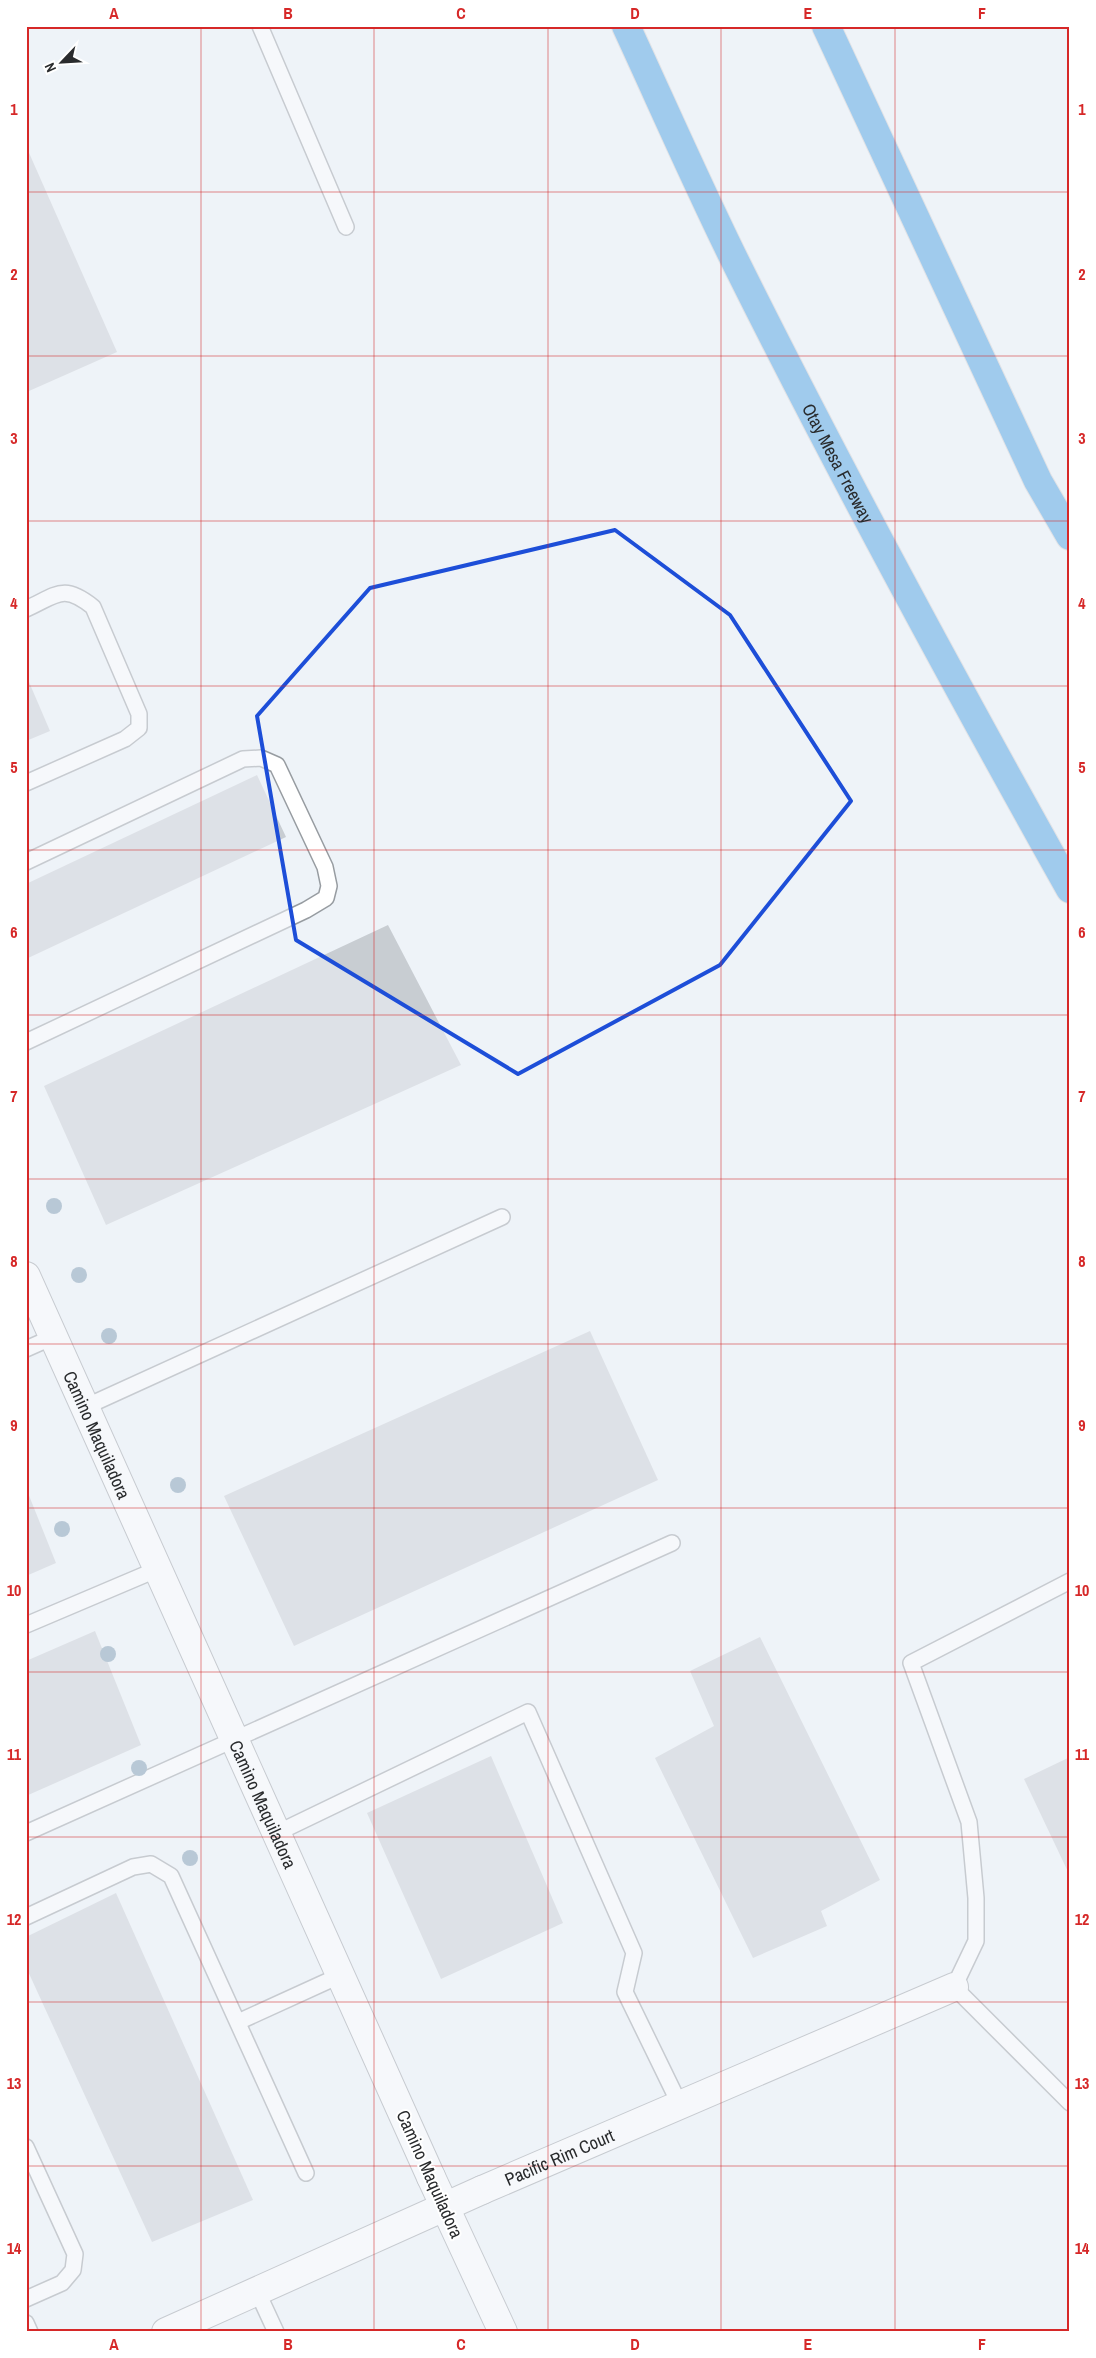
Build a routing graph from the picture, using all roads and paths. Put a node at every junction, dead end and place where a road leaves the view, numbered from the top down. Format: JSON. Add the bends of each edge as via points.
{"nodes":[{"id":1,"x":260,"y":26,"type":"edge"},
{"id":2,"x":626,"y":26,"type":"edge"},
{"id":3,"x":826,"y":26,"type":"edge"},
{"id":4,"x":346,"y":227,"type":"dead end"},
{"id":5,"x":1070,"y":536,"type":"edge"},
{"id":6,"x":26,"y":609,"type":"edge"},
{"id":7,"x":26,"y":783,"type":"edge"},
{"id":8,"x":26,"y":862,"type":"edge"},
{"id":9,"x":1070,"y":889,"type":"edge"},
{"id":10,"x":26,"y":1042,"type":"edge"},
{"id":11,"x":502,"y":1217,"type":"dead end"},
{"id":12,"x":26,"y":1276,"type":"edge"},
{"id":13,"x":53,"y":1337,"type":"junction"},
{"id":14,"x":26,"y":1350,"type":"edge"},
{"id":15,"x":85,"y":1407,"type":"junction"},
{"id":16,"x":672,"y":1544,"type":"dead end"},
{"id":17,"x":158,"y":1569,"type":"junction"},
{"id":18,"x":1070,"y":1581,"type":"edge"},
{"id":19,"x":26,"y":1625,"type":"edge"},
{"id":20,"x":234,"y":1739,"type":"junction"},
{"id":21,"x":26,"y":1833,"type":"edge"},
{"id":22,"x":277,"y":1833,"type":"junction"},
{"id":23,"x":26,"y":1917,"type":"edge"},
{"id":24,"x":341,"y":1975,"type":"junction"},
{"id":25,"x":954,"y":1987,"type":"junction"},
{"id":26,"x":238,"y":2022,"type":"junction"},
{"id":27,"x":1070,"y":2103,"type":"edge"},
{"id":28,"x":680,"y":2105,"type":"junction"},
{"id":29,"x":26,"y":2147,"type":"edge"},
{"id":30,"x":306,"y":2172,"type":"dead end"},
{"id":31,"x":444,"y":2207,"type":"junction"},
{"id":32,"x":257,"y":2291,"type":"junction"},
{"id":33,"x":26,"y":2299,"type":"edge"},
{"id":34,"x":26,"y":2323,"type":"edge"},
{"id":35,"x":30,"y":2332,"type":"edge"},
{"id":36,"x":166,"y":2332,"type":"edge"},
{"id":37,"x":276,"y":2332,"type":"edge"},
{"id":38,"x":503,"y":2332,"type":"edge"}],
"edges":[{"from":1,"to":4,"type":"lane"},
{"from":2,"to":9,"type":"highway","name":"Otay Mesa Freeway","via":[[734,259],[853,492],[939,656]]},
{"from":3,"to":5,"type":"highway","via":[[1038,481]]},
{"from":6,"to":7,"type":"lane","via":[[63,592],[78,595],[93,607],[139,714],[138,728],[125,739]]},
{"from":8,"to":10,"type":"lane","via":[[243,759],[262,758],[277,765],[325,867],[329,886],[326,898],[306,910]]},
{"from":11,"to":15,"type":"lane"},
{"from":12,"to":13,"type":"street","name":"Camino Maquiladora"},
{"from":13,"to":14,"type":"lane"},
{"from":13,"to":15,"type":"street","name":"Camino Maquiladora"},
{"from":15,"to":17,"type":"street","name":"Camino Maquiladora"},
{"from":16,"to":20,"type":"lane"},
{"from":17,"to":19,"type":"lane"},
{"from":17,"to":20,"type":"street","name":"Camino Maquiladora"},
{"from":18,"to":25,"type":"lane","via":[[911,1663],[969,1822],[976,1898],[976,1941]]},
{"from":20,"to":21,"type":"lane"},
{"from":20,"to":22,"type":"street","name":"Camino Maquiladora"},
{"from":22,"to":24,"type":"street","name":"Camino Maquiladora"},
{"from":22,"to":28,"type":"lane","via":[[528,1712],[634,1953],[625,1992]]},
{"from":23,"to":26,"type":"lane","via":[[133,1868],[151,1864],[172,1876]]},
{"from":24,"to":26,"type":"lane"},
{"from":24,"to":31,"type":"street","name":"Camino Maquiladora"},
{"from":25,"to":27,"type":"lane"},
{"from":25,"to":28,"type":"street","name":"Pacific Rim Court"},
{"from":26,"to":30,"type":"lane"},
{"from":28,"to":31,"type":"street","name":"Pacific Rim Court"},
{"from":29,"to":33,"type":"lane","via":[[75,2254],[73,2270],[62,2282]]},
{"from":31,"to":32,"type":"street","name":"Pacific Rim Court"},
{"from":31,"to":38,"type":"street","name":"Camino Maquiladora"},
{"from":32,"to":36,"type":"street","name":"Pacific Rim Court"},
{"from":32,"to":37,"type":"lane"},
{"from":34,"to":35,"type":"lane"}]}
